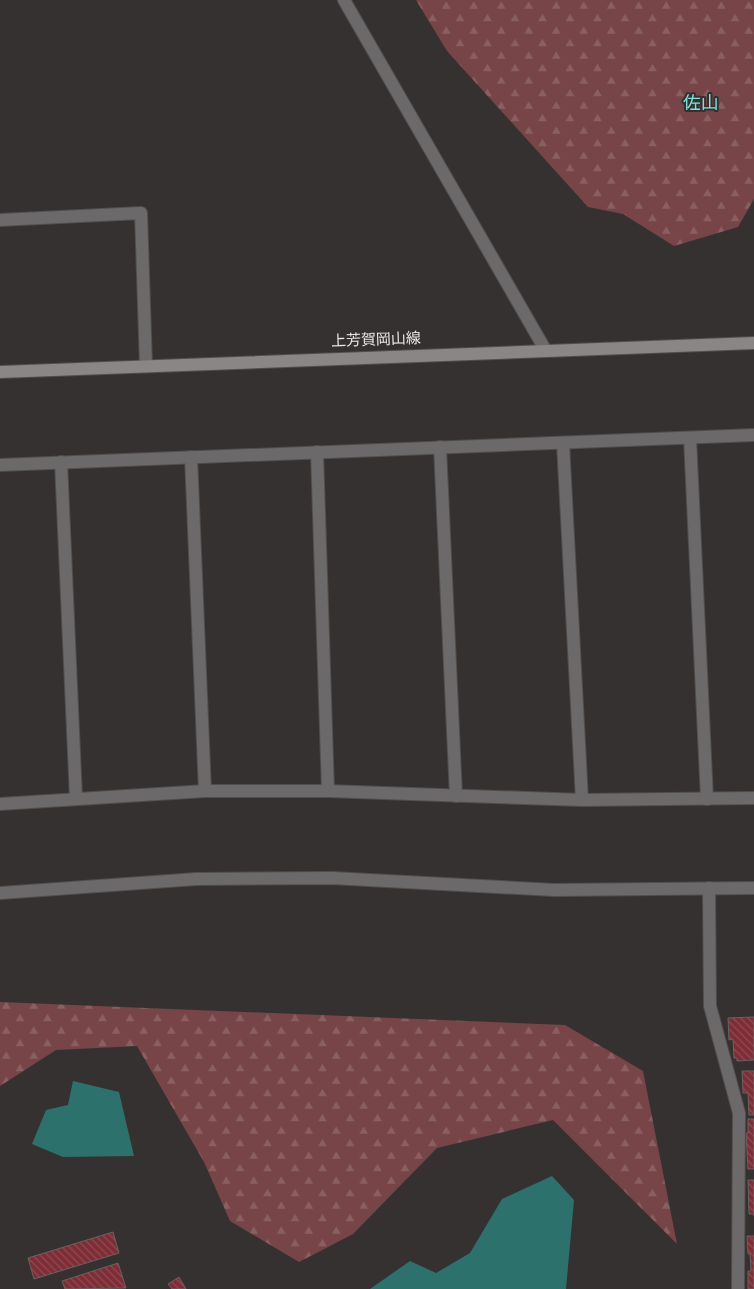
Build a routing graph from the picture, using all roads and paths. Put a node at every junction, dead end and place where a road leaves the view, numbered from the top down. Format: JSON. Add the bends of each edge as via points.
{"nodes":[{"id":1,"x":344,"y":0,"type":"edge"},
{"id":2,"x":0,"y":220,"type":"edge"},
{"id":3,"x":754,"y":343,"type":"edge"},
{"id":4,"x":546,"y":351,"type":"junction"},
{"id":5,"x":146,"y":366,"type":"junction"},
{"id":6,"x":0,"y":372,"type":"edge"},
{"id":7,"x":754,"y":435,"type":"edge"},
{"id":8,"x":690,"y":438,"type":"junction"},
{"id":9,"x":563,"y":443,"type":"junction"},
{"id":10,"x":440,"y":447,"type":"junction"},
{"id":11,"x":317,"y":452,"type":"junction"},
{"id":12,"x":191,"y":457,"type":"junction"},
{"id":13,"x":61,"y":462,"type":"junction"},
{"id":14,"x":0,"y":465,"type":"edge"},
{"id":15,"x":205,"y":791,"type":"junction"},
{"id":16,"x":328,"y":791,"type":"junction"},
{"id":17,"x":456,"y":796,"type":"junction"},
{"id":18,"x":76,"y":798,"type":"junction"},
{"id":19,"x":754,"y":798,"type":"edge"},
{"id":20,"x":708,"y":799,"type":"junction"},
{"id":21,"x":582,"y":800,"type":"junction"},
{"id":22,"x":0,"y":804,"type":"edge"},
{"id":23,"x":709,"y":888,"type":"junction"},
{"id":24,"x":754,"y":888,"type":"edge"},
{"id":25,"x":0,"y":892,"type":"edge"},
{"id":26,"x":738,"y":1289,"type":"edge"}],
"edges":[{"from":1,"to":4,"type":"street"},
{"from":2,"to":5,"type":"street","via":[[141,212]]},
{"from":3,"to":4,"type":"main road","name":"上芳賀岡山線"},
{"from":4,"to":5,"type":"main road","name":"上芳賀岡山線"},
{"from":5,"to":6,"type":"main road","name":"上芳賀岡山線"},
{"from":7,"to":8,"type":"street"},
{"from":8,"to":9,"type":"street"},
{"from":8,"to":20,"type":"street"},
{"from":9,"to":10,"type":"street"},
{"from":9,"to":21,"type":"street"},
{"from":10,"to":11,"type":"street"},
{"from":10,"to":17,"type":"street"},
{"from":11,"to":12,"type":"street"},
{"from":11,"to":16,"type":"street"},
{"from":12,"to":13,"type":"street"},
{"from":12,"to":15,"type":"street"},
{"from":13,"to":14,"type":"street"},
{"from":13,"to":18,"type":"street"},
{"from":15,"to":16,"type":"street"},
{"from":15,"to":18,"type":"street"},
{"from":16,"to":17,"type":"street"},
{"from":17,"to":21,"type":"street"},
{"from":18,"to":22,"type":"street"},
{"from":19,"to":20,"type":"street"},
{"from":20,"to":21,"type":"street"},
{"from":23,"to":24,"type":"street"},
{"from":23,"to":25,"type":"street","via":[[554,890],[332,878],[196,879]]},
{"from":23,"to":26,"type":"street","via":[[710,1006],[739,1114]]}]}
